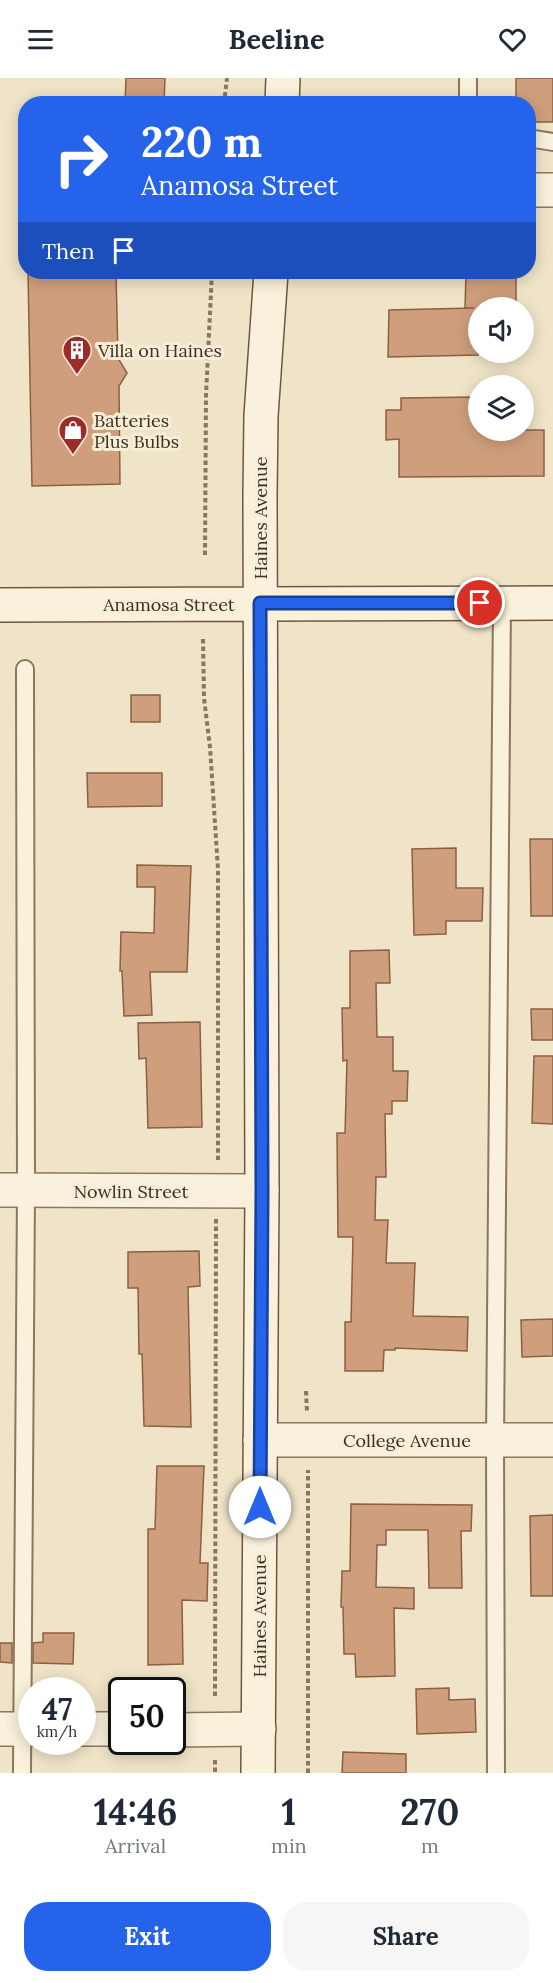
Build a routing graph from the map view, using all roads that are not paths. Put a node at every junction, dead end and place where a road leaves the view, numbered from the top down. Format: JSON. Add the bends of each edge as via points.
{"nodes":[{"id":1,"x":283,"y":78,"type":"edge"},
{"id":2,"x":468,"y":78,"type":"edge"},
{"id":3,"x":282,"y":96,"type":"edge"},
{"id":4,"x":468,"y":96,"type":"edge"},
{"id":5,"x":536,"y":190,"type":"edge"},
{"id":6,"x":553,"y":190,"type":"edge"},
{"id":7,"x":271,"y":279,"type":"edge"},
{"id":8,"x":260,"y":603,"type":"junction"},
{"id":9,"x":502,"y":603,"type":"junction"},
{"id":10,"x":553,"y":603,"type":"edge"},
{"id":11,"x":0,"y":604,"type":"edge"},
{"id":12,"x":25,"y":669,"type":"dead end"},
{"id":13,"x":13,"y":1190,"type":"edge"},
{"id":14,"x":262,"y":1191,"type":"junction"},
{"id":15,"x":260,"y":1440,"type":"junction"},
{"id":16,"x":495,"y":1440,"type":"junction"},
{"id":17,"x":553,"y":1440,"type":"edge"},
{"id":18,"x":18,"y":1729,"type":"edge"},
{"id":19,"x":259,"y":1729,"type":"junction"},
{"id":20,"x":186,"y":1730,"type":"edge"},
{"id":21,"x":20,"y":1755,"type":"edge"},
{"id":22,"x":22,"y":1773,"type":"edge"},
{"id":23,"x":258,"y":1773,"type":"edge"},
{"id":24,"x":496,"y":1773,"type":"edge"}],
"edges":[{"from":1,"to":3,"type":"main road"},
{"from":2,"to":4,"type":"lane"},
{"from":5,"to":6,"type":"main road"},
{"from":7,"to":8,"type":"main road","name":"Haines Avenue","via":[[261,416]]},
{"from":8,"to":9,"type":"main road","name":"Anamosa Street"},
{"from":8,"to":11,"type":"main road","name":"Anamosa Street"},
{"from":8,"to":14,"type":"main road","name":"Haines Avenue"},
{"from":9,"to":10,"type":"main road","name":"Anamosa Street"},
{"from":9,"to":16,"type":"lane"},
{"from":12,"to":13,"type":"lane"},
{"from":13,"to":14,"type":"main road","name":"Nowlin Street"},
{"from":13,"to":18,"type":"lane"},
{"from":14,"to":15,"type":"main road","name":"Haines Avenue"},
{"from":15,"to":16,"type":"main road","name":"College Avenue"},
{"from":15,"to":19,"type":"main road","name":"Haines Avenue"},
{"from":16,"to":17,"type":"main road","name":"College Avenue"},
{"from":16,"to":24,"type":"lane"},
{"from":19,"to":20,"type":"main road"},
{"from":19,"to":23,"type":"main road","name":"Haines Avenue"},
{"from":21,"to":22,"type":"lane"}]}
